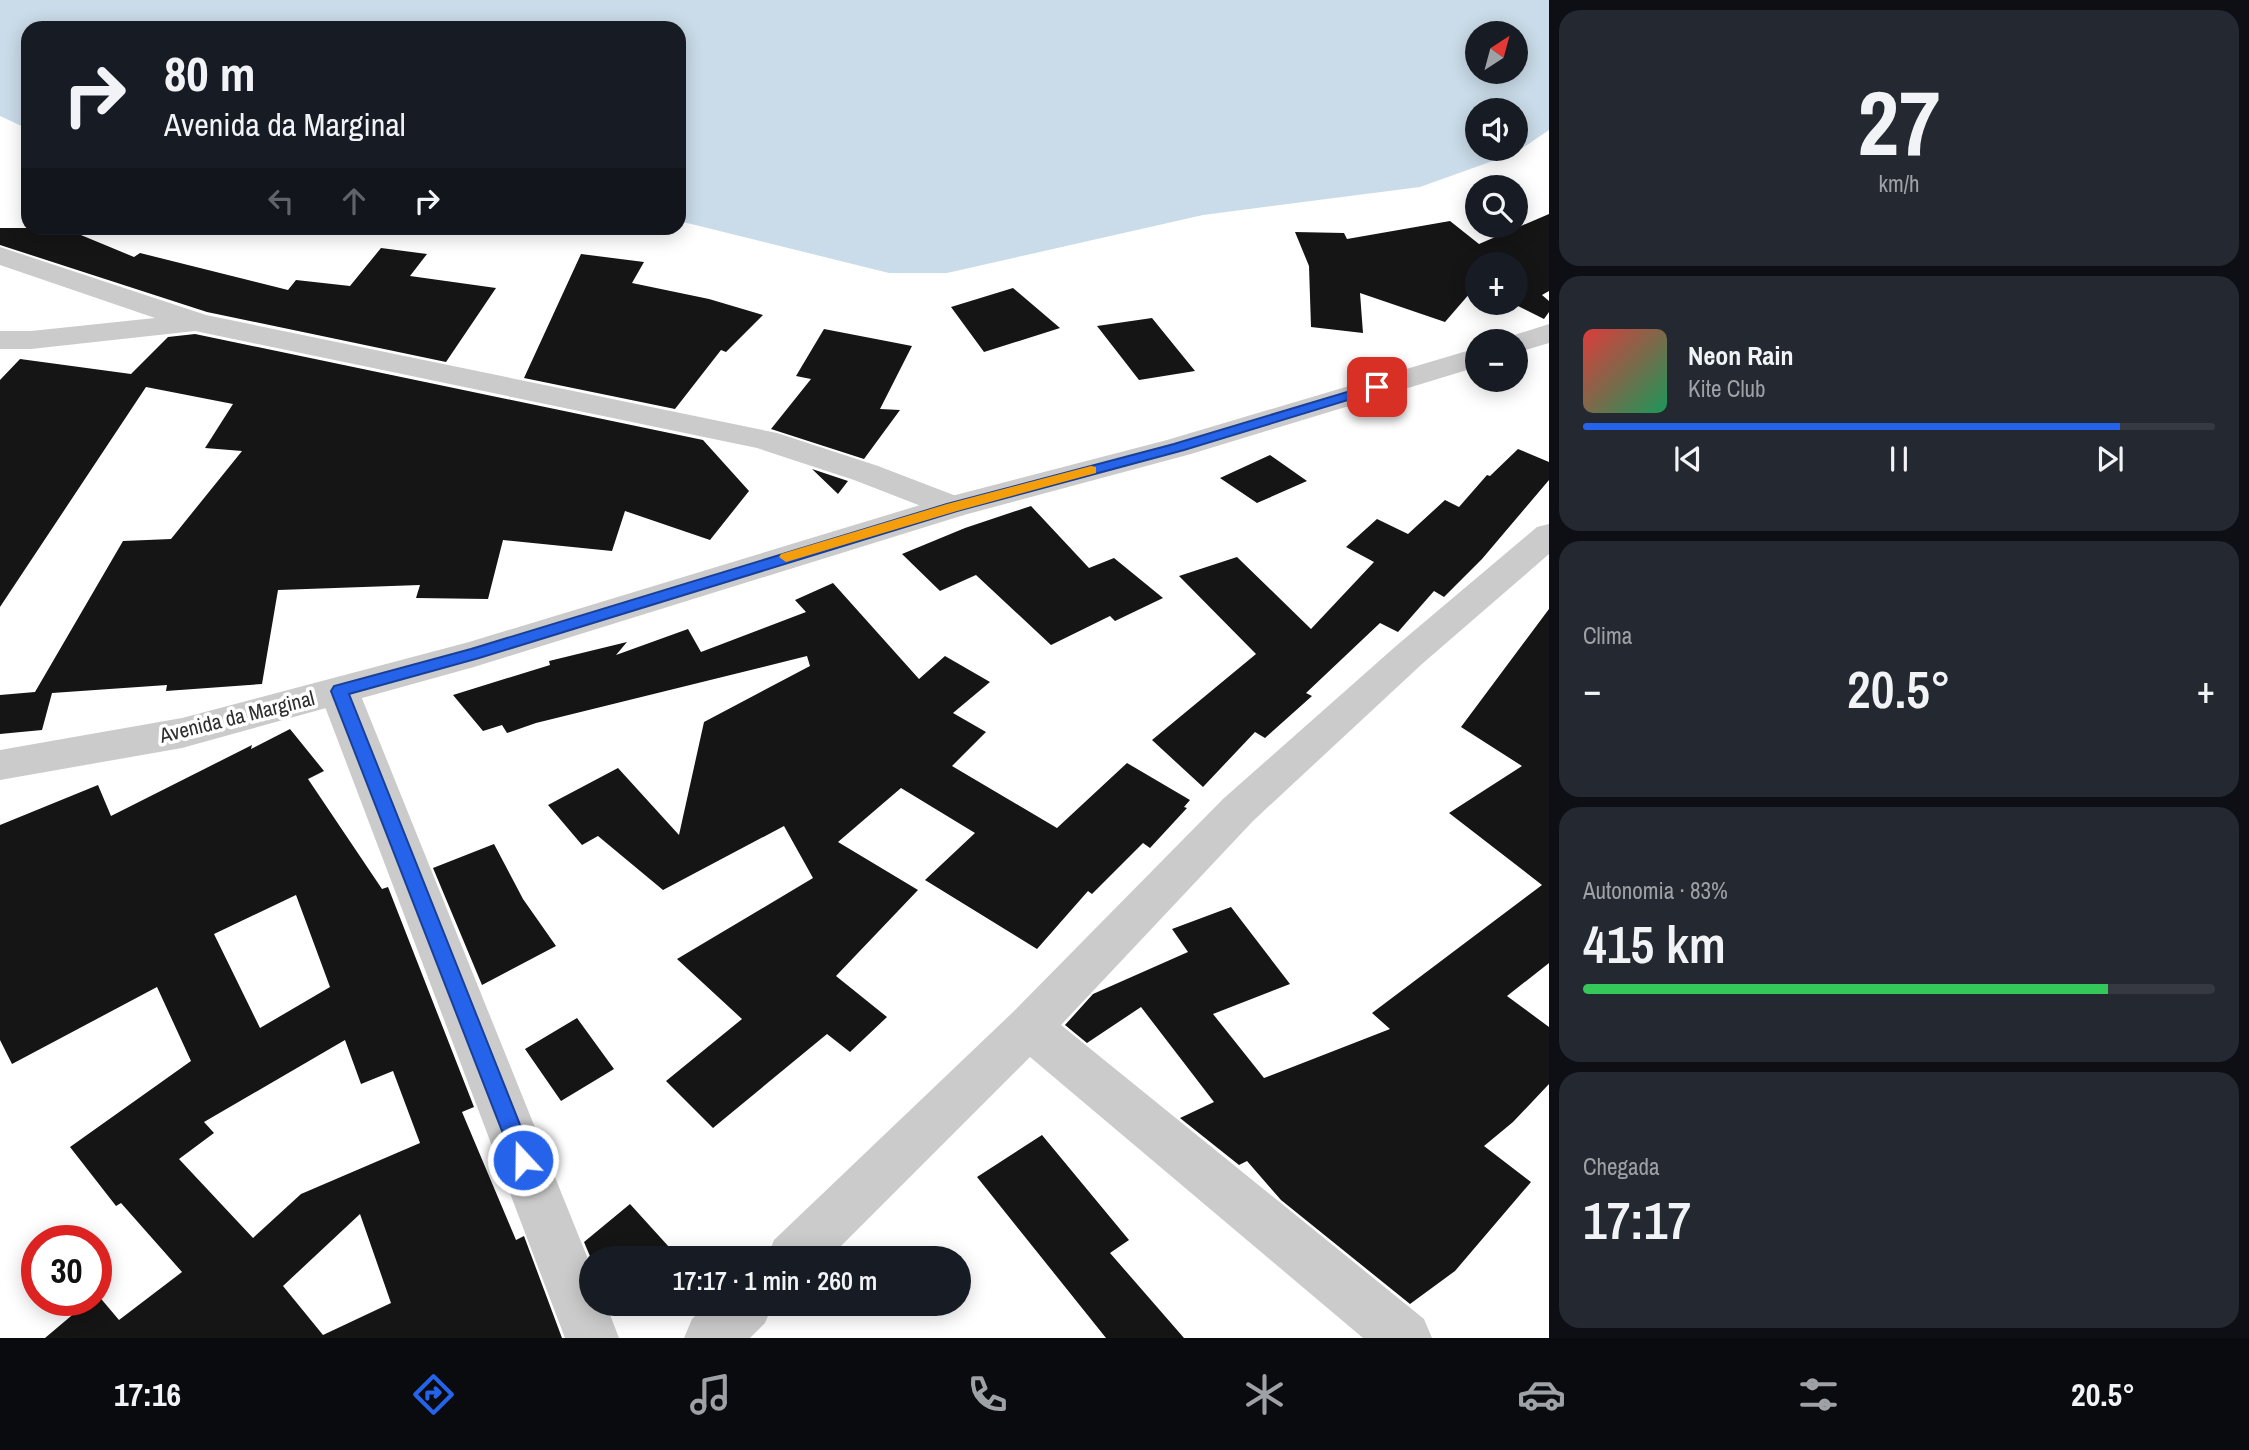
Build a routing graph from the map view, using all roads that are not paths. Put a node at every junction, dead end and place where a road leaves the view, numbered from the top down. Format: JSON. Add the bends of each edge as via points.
{"nodes":[{"id":1,"x":0,"y":256,"type":"edge"},
{"id":2,"x":199,"y":323,"type":"junction"},
{"id":3,"x":1549,"y":333,"type":"edge"},
{"id":4,"x":0,"y":340,"type":"edge"},
{"id":5,"x":1528,"y":340,"type":"edge"},
{"id":6,"x":1465,"y":361,"type":"edge"},
{"id":7,"x":952,"y":507,"type":"junction"},
{"id":8,"x":1549,"y":535,"type":"edge"},
{"id":9,"x":340,"y":691,"type":"junction"},
{"id":10,"x":0,"y":765,"type":"edge"},
{"id":11,"x":1029,"y":1027,"type":"junction"},
{"id":12,"x":805,"y":1246,"type":"edge"},
{"id":13,"x":734,"y":1316,"type":"edge"},
{"id":14,"x":592,"y":1338,"type":"edge"},
{"id":15,"x":711,"y":1338,"type":"edge"},
{"id":16,"x":1405,"y":1338,"type":"edge"}],
"edges":[{"from":1,"to":2,"type":"street"},
{"from":2,"to":4,"type":"street"},
{"from":2,"to":7,"type":"street","via":[[765,440]]},
{"from":3,"to":5,"type":"street"},
{"from":6,"to":7,"type":"street","name":"Avenida da Marginal","via":[[1179,447]]},
{"from":7,"to":9,"type":"street","name":"Avenida da Marginal"},
{"from":8,"to":11,"type":"street","via":[[1238,810]]},
{"from":9,"to":10,"type":"street","name":"Avenida da Marginal","via":[[182,733]]},
{"from":9,"to":14,"type":"street"},
{"from":11,"to":12,"type":"street"},
{"from":11,"to":16,"type":"street"},
{"from":13,"to":15,"type":"street"}]}
